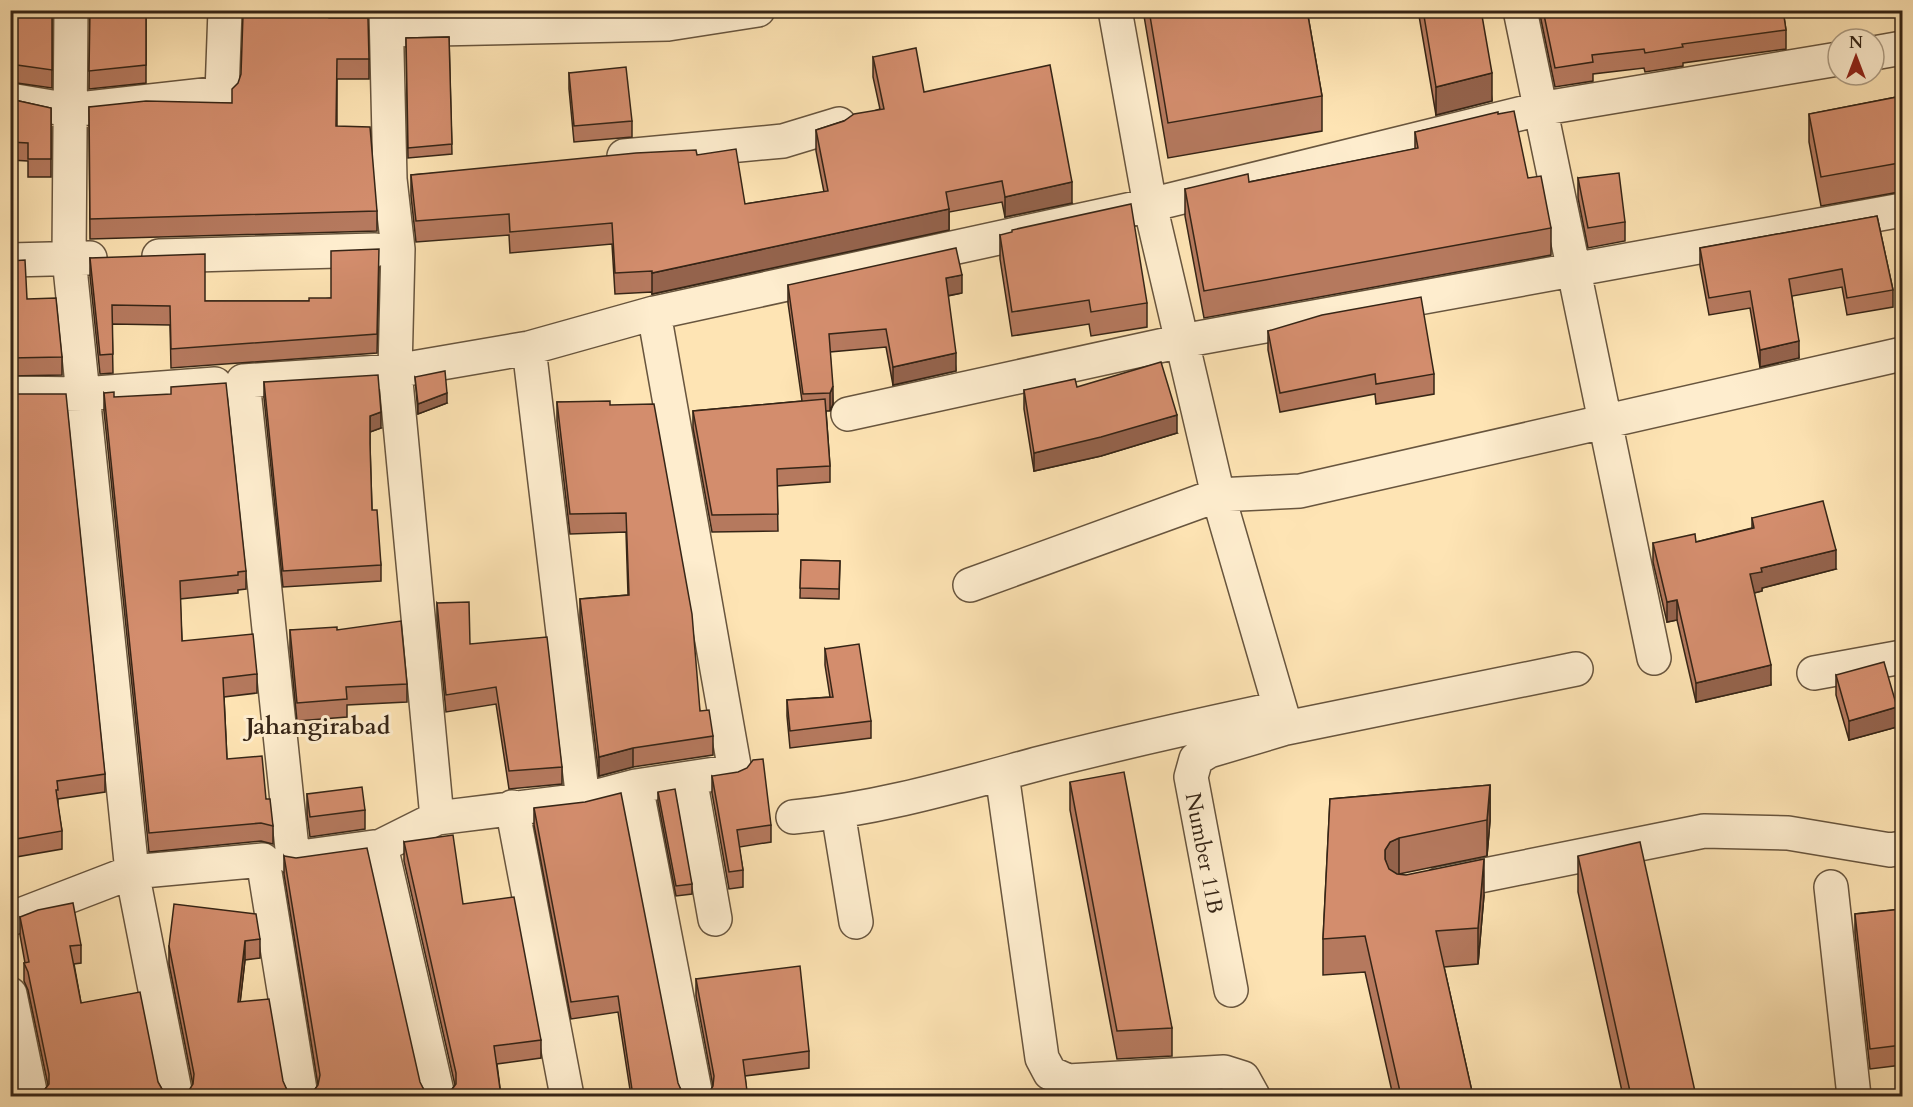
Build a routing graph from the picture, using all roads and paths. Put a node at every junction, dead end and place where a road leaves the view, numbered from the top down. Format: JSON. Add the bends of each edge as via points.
{"nodes":[{"id":1,"x":71,"y":10,"type":"edge"},
{"id":2,"x":225,"y":10,"type":"edge"},
{"id":3,"x":758,"y":10,"type":"edge"},
{"id":4,"x":1115,"y":10,"type":"edge"},
{"id":5,"x":1520,"y":10,"type":"edge"},
{"id":6,"x":666,"y":17,"type":"edge"},
{"id":7,"x":387,"y":20,"type":"edge"},
{"id":8,"x":1902,"y":48,"type":"edge"},
{"id":9,"x":1886,"y":51,"type":"edge"},
{"id":10,"x":1826,"y":61,"type":"edge"},
{"id":11,"x":10,"y":100,"type":"edge"},
{"id":12,"x":1539,"y":109,"type":"junction"},
{"id":13,"x":70,"y":110,"type":"junction"},
{"id":14,"x":839,"y":124,"type":"edge"},
{"id":15,"x":592,"y":159,"type":"edge"},
{"id":16,"x":425,"y":176,"type":"edge"},
{"id":17,"x":390,"y":179,"type":"junction"},
{"id":18,"x":1150,"y":205,"type":"junction"},
{"id":19,"x":1902,"y":210,"type":"edge"},
{"id":20,"x":398,"y":249,"type":"junction"},
{"id":21,"x":69,"y":258,"type":"junction"},
{"id":22,"x":10,"y":260,"type":"edge"},
{"id":23,"x":1573,"y":269,"type":"junction"},
{"id":24,"x":654,"y":313,"type":"junction"},
{"id":25,"x":1182,"y":341,"type":"junction"},
{"id":26,"x":529,"y":348,"type":"junction"},
{"id":27,"x":1902,"y":354,"type":"edge"},
{"id":28,"x":395,"y":371,"type":"junction"},
{"id":29,"x":243,"y":381,"type":"junction"},
{"id":30,"x":10,"y":393,"type":"edge"},
{"id":31,"x":83,"y":394,"type":"junction"},
{"id":32,"x":849,"y":414,"type":"dead end"},
{"id":33,"x":1605,"y":422,"type":"junction"},
{"id":34,"x":1218,"y":495,"type":"junction"},
{"id":35,"x":970,"y":585,"type":"dead end"},
{"id":36,"x":1902,"y":657,"type":"edge"},
{"id":37,"x":1654,"y":658,"type":"dead end"},
{"id":38,"x":1576,"y":669,"type":"dead end"},
{"id":39,"x":1814,"y":673,"type":"dead end"},
{"id":40,"x":1283,"y":718,"type":"junction"},
{"id":41,"x":1002,"y":774,"type":"junction"},
{"id":42,"x":690,"y":778,"type":"junction"},
{"id":43,"x":636,"y":786,"type":"junction"},
{"id":44,"x":583,"y":800,"type":"junction"},
{"id":45,"x":512,"y":807,"type":"junction"},
{"id":46,"x":838,"y":813,"type":"junction"},
{"id":47,"x":793,"y":817,"type":"dead end"},
{"id":48,"x":437,"y":818,"type":"junction"},
{"id":49,"x":381,"y":846,"type":"junction"},
{"id":50,"x":1902,"y":848,"type":"edge"},
{"id":51,"x":132,"y":872,"type":"junction"},
{"id":52,"x":1831,"y":888,"type":"dead end"},
{"id":53,"x":1415,"y":889,"type":"edge"},
{"id":54,"x":10,"y":919,"type":"edge"},
{"id":55,"x":715,"y":919,"type":"dead end"},
{"id":56,"x":856,"y":922,"type":"dead end"},
{"id":57,"x":1231,"y":990,"type":"dead end"},
{"id":58,"x":10,"y":994,"type":"edge"},
{"id":59,"x":31,"y":1096,"type":"edge"},
{"id":60,"x":176,"y":1096,"type":"edge"},
{"id":61,"x":301,"y":1096,"type":"edge"},
{"id":62,"x":438,"y":1096,"type":"edge"},
{"id":63,"x":567,"y":1096,"type":"edge"},
{"id":64,"x":696,"y":1096,"type":"edge"},
{"id":65,"x":1253,"y":1096,"type":"edge"},
{"id":66,"x":1854,"y":1096,"type":"edge"}],
"edges":[{"from":1,"to":13,"type":"street"},
{"from":2,"to":13,"type":"street","via":[[222,93]]},
{"from":3,"to":6,"type":"street"},
{"from":4,"to":18,"type":"street"},
{"from":5,"to":12,"type":"street"},
{"from":6,"to":7,"type":"street"},
{"from":7,"to":17,"type":"street"},
{"from":8,"to":9,"type":"street"},
{"from":10,"to":12,"type":"street"},
{"from":11,"to":13,"type":"street"},
{"from":12,"to":18,"type":"street"},
{"from":12,"to":23,"type":"street"},
{"from":13,"to":21,"type":"street"},
{"from":14,"to":15,"type":"street","via":[[783,141]]},
{"from":16,"to":17,"type":"street"},
{"from":17,"to":20,"type":"street"},
{"from":18,"to":24,"type":"street"},
{"from":18,"to":25,"type":"street"},
{"from":19,"to":23,"type":"street"},
{"from":20,"to":21,"type":"street"},
{"from":20,"to":28,"type":"street"},
{"from":21,"to":22,"type":"street"},
{"from":21,"to":31,"type":"street"},
{"from":23,"to":25,"type":"street"},
{"from":23,"to":33,"type":"street"},
{"from":24,"to":26,"type":"street"},
{"from":24,"to":42,"type":"street","via":[[735,771]]},
{"from":25,"to":32,"type":"street"},
{"from":25,"to":34,"type":"street"},
{"from":26,"to":28,"type":"street"},
{"from":26,"to":44,"type":"street"},
{"from":27,"to":33,"type":"street"},
{"from":28,"to":29,"type":"street"},
{"from":28,"to":48,"type":"street"},
{"from":29,"to":31,"type":"street"},
{"from":29,"to":49,"type":"street","via":[[293,858]]},
{"from":30,"to":31,"type":"street"},
{"from":31,"to":51,"type":"street"},
{"from":33,"to":34,"type":"street","via":[[1300,491]]},
{"from":33,"to":37,"type":"street"},
{"from":34,"to":35,"type":"street"},
{"from":34,"to":40,"type":"street"},
{"from":36,"to":39,"type":"street"},
{"from":38,"to":40,"type":"street"},
{"from":40,"to":41,"type":"street","via":[[1133,740]]},
{"from":40,"to":57,"type":"street","name":"Number 11B","via":[[1209,750],[1196,759],[1191,777]]},
{"from":41,"to":46,"type":"street"},
{"from":41,"to":65,"type":"street","via":[[1042,1058],[1050,1073],[1068,1081],[1224,1072],[1243,1078]]},
{"from":42,"to":43,"type":"street"},
{"from":42,"to":55,"type":"street"},
{"from":43,"to":44,"type":"street"},
{"from":43,"to":64,"type":"street"},
{"from":44,"to":45,"type":"street"},
{"from":45,"to":48,"type":"street"},
{"from":45,"to":63,"type":"street"},
{"from":46,"to":47,"type":"street"},
{"from":46,"to":56,"type":"street"},
{"from":48,"to":49,"type":"street"},
{"from":49,"to":62,"type":"street"},
{"from":50,"to":53,"type":"street","via":[[1890,850],[1788,833],[1704,831]]},
{"from":51,"to":54,"type":"street"},
{"from":51,"to":60,"type":"street"},
{"from":51,"to":61,"type":"street","via":[[263,860]]},
{"from":52,"to":66,"type":"street"},
{"from":58,"to":59,"type":"street"}]}
